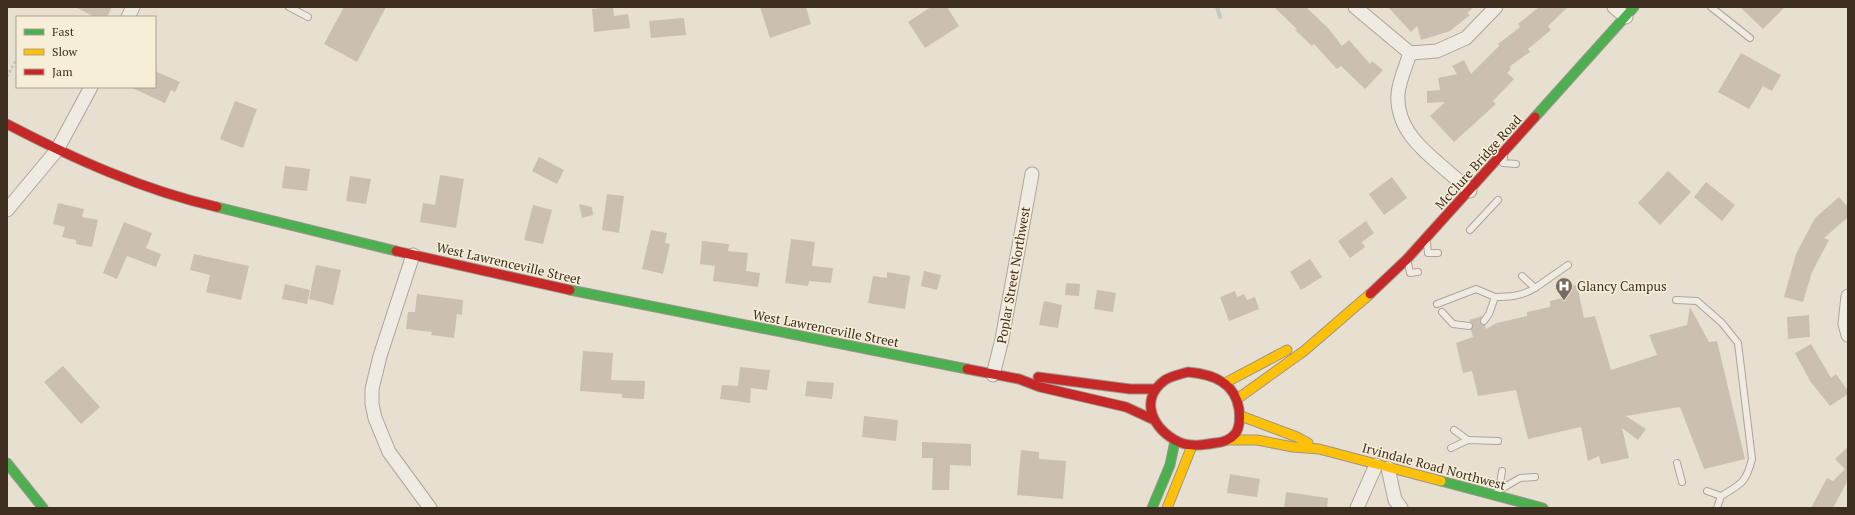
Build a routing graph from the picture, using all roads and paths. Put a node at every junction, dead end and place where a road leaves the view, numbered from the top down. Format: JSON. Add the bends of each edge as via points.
{"nodes":[{"id":1,"x":133,"y":7,"type":"edge"},
{"id":2,"x":289,"y":7,"type":"edge"},
{"id":3,"x":1355,"y":7,"type":"edge"},
{"id":4,"x":1496,"y":7,"type":"edge"},
{"id":5,"x":1614,"y":7,"type":"edge"},
{"id":6,"x":1711,"y":7,"type":"edge"},
{"id":7,"x":1630,"y":12,"type":"edge"},
{"id":8,"x":128,"y":16,"type":"edge"},
{"id":9,"x":308,"y":17,"type":"dead end"},
{"id":10,"x":1750,"y":38,"type":"dead end"},
{"id":11,"x":1410,"y":53,"type":"junction"},
{"id":12,"x":16,"y":60,"type":"edge"},
{"id":13,"x":7,"y":76,"type":"edge"},
{"id":14,"x":90,"y":88,"type":"edge"},
{"id":15,"x":7,"y":124,"type":"edge"},
{"id":16,"x":57,"y":150,"type":"junction"},
{"id":17,"x":1504,"y":153,"type":"junction"},
{"id":18,"x":1516,"y":164,"type":"dead end"},
{"id":19,"x":1032,"y":174,"type":"dead end"},
{"id":20,"x":1470,"y":191,"type":"junction"},
{"id":21,"x":1498,"y":200,"type":"dead end"},
{"id":22,"x":7,"y":210,"type":"edge"},
{"id":23,"x":1470,"y":230,"type":"dead end"},
{"id":24,"x":1426,"y":240,"type":"junction"},
{"id":25,"x":1438,"y":253,"type":"dead end"},
{"id":26,"x":413,"y":255,"type":"junction"},
{"id":27,"x":1407,"y":259,"type":"junction"},
{"id":28,"x":1568,"y":264,"type":"dead end"},
{"id":29,"x":1418,"y":272,"type":"dead end"},
{"id":30,"x":1522,"y":276,"type":"dead end"},
{"id":31,"x":1535,"y":288,"type":"junction"},
{"id":32,"x":1848,"y":296,"type":"edge"},
{"id":33,"x":1495,"y":297,"type":"junction"},
{"id":34,"x":1676,"y":300,"type":"dead end"},
{"id":35,"x":1437,"y":304,"type":"dead end"},
{"id":36,"x":1442,"y":312,"type":"dead end"},
{"id":37,"x":1484,"y":321,"type":"dead end"},
{"id":38,"x":1332,"y":326,"type":"junction"},
{"id":39,"x":1469,"y":326,"type":"dead end"},
{"id":40,"x":1848,"y":335,"type":"edge"},
{"id":41,"x":994,"y":375,"type":"junction"},
{"id":42,"x":1019,"y":379,"type":"junction"},
{"id":43,"x":1225,"y":383,"type":"junction"},
{"id":44,"x":1155,"y":389,"type":"junction"},
{"id":45,"x":1237,"y":399,"type":"junction"},
{"id":46,"x":1241,"y":416,"type":"junction"},
{"id":47,"x":1152,"y":419,"type":"junction"},
{"id":48,"x":1454,"y":430,"type":"dead end"},
{"id":49,"x":1229,"y":440,"type":"junction"},
{"id":50,"x":1468,"y":440,"type":"junction"},
{"id":51,"x":1175,"y":441,"type":"junction"},
{"id":52,"x":1498,"y":441,"type":"dead end"},
{"id":53,"x":1192,"y":446,"type":"junction"},
{"id":54,"x":1451,"y":448,"type":"dead end"},
{"id":55,"x":1320,"y":449,"type":"junction"},
{"id":56,"x":7,"y":463,"type":"edge"},
{"id":57,"x":1677,"y":463,"type":"dead end"},
{"id":58,"x":1382,"y":467,"type":"junction"},
{"id":59,"x":1502,"y":470,"type":"dead end"},
{"id":60,"x":1535,"y":477,"type":"dead end"},
{"id":61,"x":1682,"y":482,"type":"dead end"},
{"id":62,"x":1707,"y":490,"type":"dead end"},
{"id":63,"x":1496,"y":492,"type":"junction"},
{"id":64,"x":1721,"y":496,"type":"junction"},
{"id":65,"x":43,"y":508,"type":"edge"},
{"id":66,"x":430,"y":508,"type":"edge"},
{"id":67,"x":1152,"y":508,"type":"edge"},
{"id":68,"x":1167,"y":508,"type":"edge"},
{"id":69,"x":1357,"y":508,"type":"edge"},
{"id":70,"x":1401,"y":508,"type":"edge"},
{"id":71,"x":1543,"y":508,"type":"edge"},
{"id":72,"x":1717,"y":508,"type":"edge"}],
"edges":[{"from":1,"to":8,"type":"street"},
{"from":2,"to":9,"type":"lane"},
{"from":3,"to":11,"type":"street"},
{"from":4,"to":11,"type":"street","via":[[1466,38],[1437,52]]},
{"from":5,"to":7,"type":"street"},
{"from":6,"to":10,"type":"lane"},
{"from":7,"to":17,"type":"street","name":"McClure Bridge Road"},
{"from":11,"to":20,"type":"street","via":[[1398,94],[1401,120],[1418,145]]},
{"from":12,"to":13,"type":"path"},
{"from":14,"to":16,"type":"street"},
{"from":15,"to":16,"type":"street","name":"West Lawrenceville Street"},
{"from":16,"to":22,"type":"street"},
{"from":16,"to":26,"type":"street","name":"West Lawrenceville Street","via":[[115,175],[186,199]]},
{"from":17,"to":18,"type":"lane","via":[[1503,163]]},
{"from":17,"to":20,"type":"street","name":"McClure Bridge Road"},
{"from":19,"to":41,"type":"street","name":"Poplar Street Northwest"},
{"from":20,"to":24,"type":"street","name":"McClure Bridge Road"},
{"from":21,"to":23,"type":"lane"},
{"from":24,"to":25,"type":"lane","via":[[1428,253]]},
{"from":24,"to":27,"type":"street","name":"McClure Bridge Road"},
{"from":26,"to":41,"type":"street","name":"West Lawrenceville Street","via":[[560,288]]},
{"from":26,"to":66,"type":"street","via":[[380,356],[372,389],[372,404],[389,452]]},
{"from":27,"to":29,"type":"lane","via":[[1410,273]]},
{"from":27,"to":38,"type":"street","name":"McClure Bridge Road"},
{"from":28,"to":31,"type":"lane"},
{"from":30,"to":31,"type":"lane"},
{"from":31,"to":33,"type":"lane","via":[[1515,297]]},
{"from":32,"to":40,"type":"street","via":[[1844,324]]},
{"from":33,"to":35,"type":"lane","via":[[1476,289]]},
{"from":33,"to":37,"type":"lane"},
{"from":34,"to":64,"type":"lane","via":[[1697,301],[1722,323],[1738,343],[1752,459],[1748,476]]},
{"from":36,"to":39,"type":"lane","via":[[1452,324]]},
{"from":38,"to":43,"type":"street","name":"McClure Bridge Road"},
{"from":38,"to":45,"type":"street","name":"McClure Bridge Road","via":[[1304,351],[1257,382]]},
{"from":41,"to":42,"type":"street","name":"West Lawrenceville Street"},
{"from":42,"to":44,"type":"street","name":"West Lawrenceville Street","via":[[1041,377]]},
{"from":42,"to":47,"type":"street","name":"West Lawrenceville Street","via":[[1040,387],[1126,407]]},
{"from":43,"to":44,"type":"street","via":[[1207,374],[1188,372],[1175,374]]},
{"from":43,"to":45,"type":"street"},
{"from":44,"to":47,"type":"street","via":[[1151,401]]},
{"from":45,"to":46,"type":"street"},
{"from":46,"to":49,"type":"street","via":[[1238,427]]},
{"from":46,"to":55,"type":"street","name":"Irvindale Road Northwest","via":[[1297,437]]},
{"from":47,"to":51,"type":"street"},
{"from":48,"to":50,"type":"lane"},
{"from":49,"to":53,"type":"street","via":[[1213,446]]},
{"from":49,"to":55,"type":"street","name":"Irvindale Road Northwest","via":[[1257,440]]},
{"from":50,"to":52,"type":"lane"},
{"from":50,"to":54,"type":"lane"},
{"from":51,"to":53,"type":"street"},
{"from":51,"to":67,"type":"street","via":[[1170,465]]},
{"from":53,"to":68,"type":"street"},
{"from":55,"to":58,"type":"street","name":"Irvindale Road Northwest"},
{"from":56,"to":65,"type":"street"},
{"from":57,"to":61,"type":"lane"},
{"from":58,"to":63,"type":"street","name":"Irvindale Road Northwest"},
{"from":58,"to":69,"type":"street"},
{"from":58,"to":70,"type":"street","via":[[1395,500]]},
{"from":59,"to":63,"type":"lane"},
{"from":60,"to":63,"type":"lane","via":[[1520,478]]},
{"from":62,"to":64,"type":"lane"},
{"from":63,"to":71,"type":"street","name":"Irvindale Road Northwest"},
{"from":64,"to":72,"type":"lane"}]}
